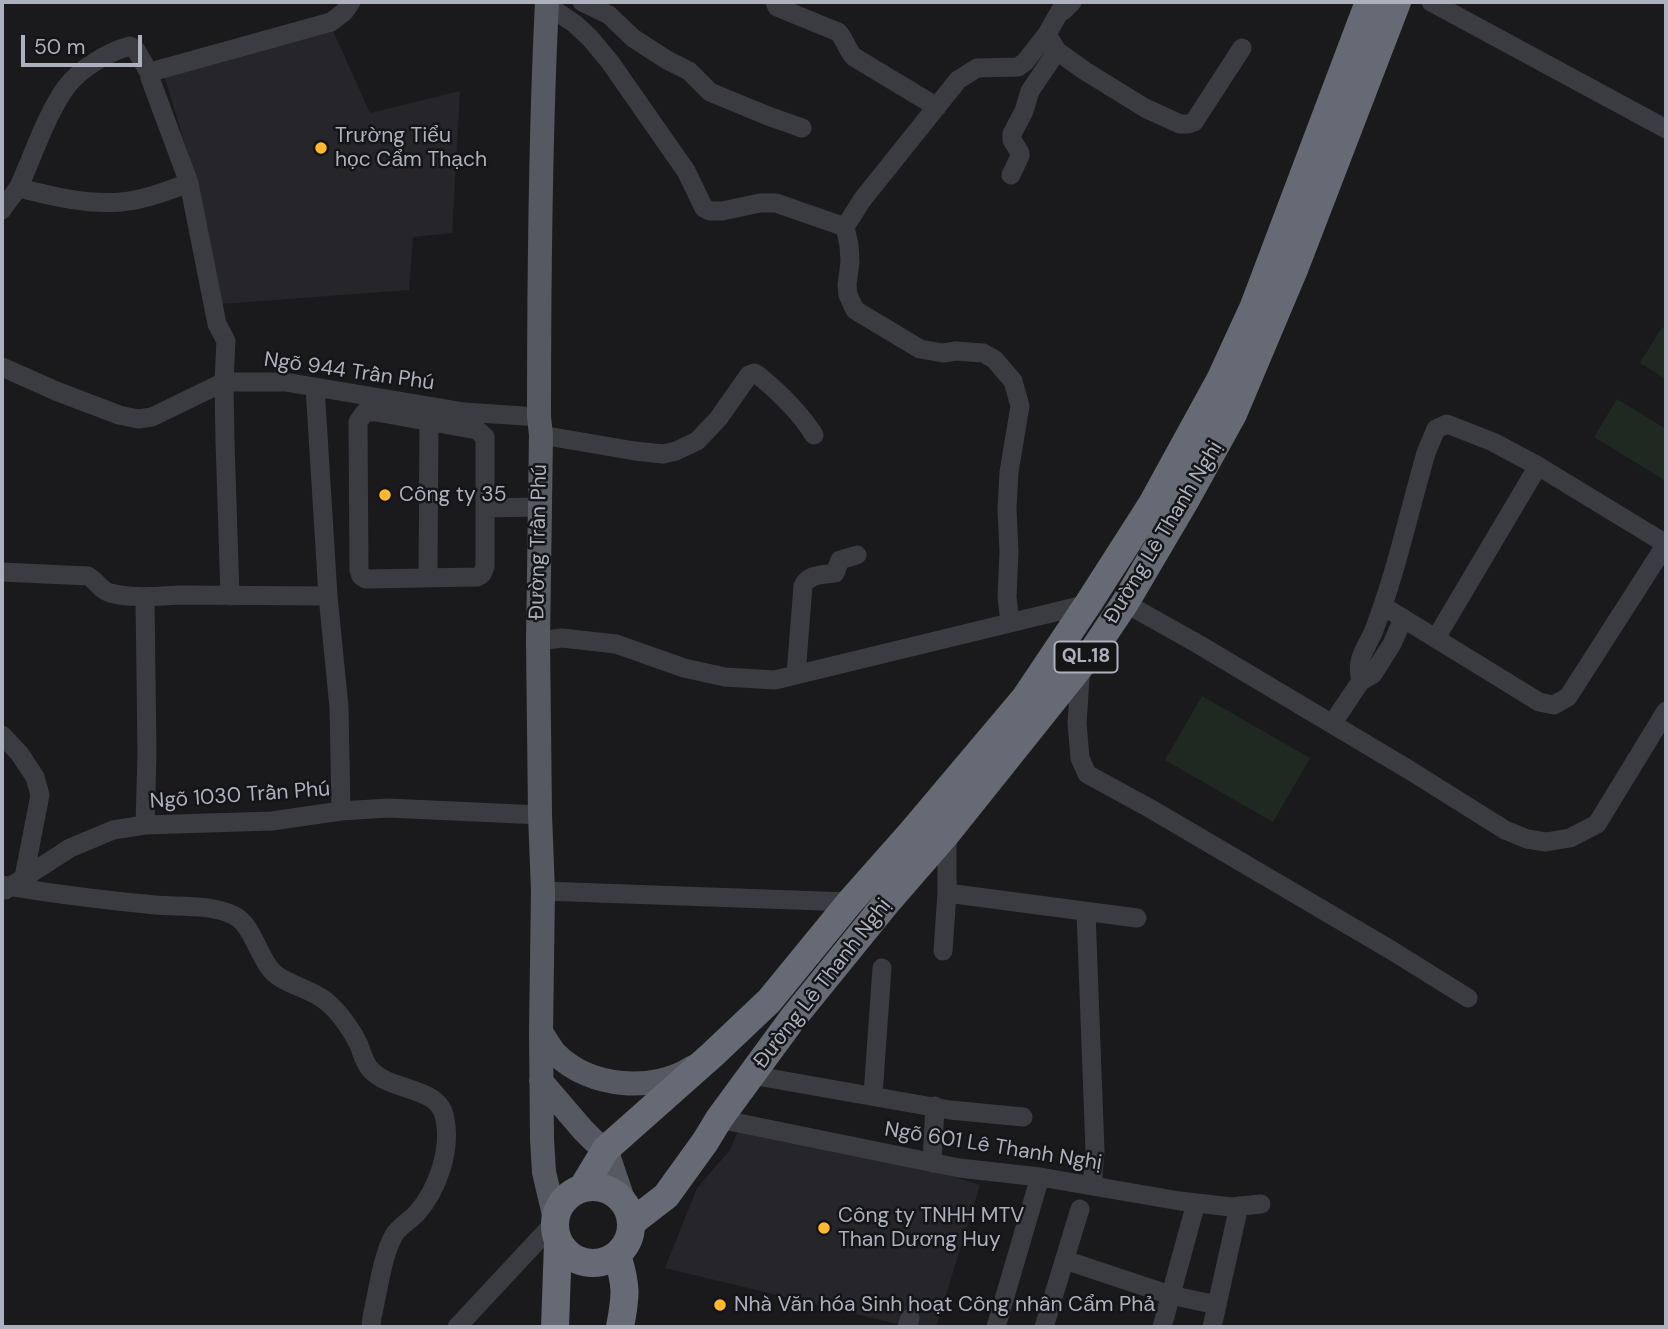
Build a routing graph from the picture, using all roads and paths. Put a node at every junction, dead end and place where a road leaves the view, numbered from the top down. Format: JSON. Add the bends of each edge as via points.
{"nodes":[{"id":1,"x":351,"y":2,"type":"edge"},
{"id":2,"x":582,"y":2,"type":"edge"},
{"id":3,"x":775,"y":2,"type":"edge"},
{"id":4,"x":1369,"y":2,"type":"edge"},
{"id":5,"x":1397,"y":2,"type":"edge"},
{"id":6,"x":1431,"y":2,"type":"edge"},
{"id":7,"x":547,"y":3,"type":"edge"},
{"id":8,"x":1059,"y":5,"type":"edge"},
{"id":9,"x":1052,"y":42,"type":"junction"},
{"id":10,"x":1242,"y":48,"type":"dead end"},
{"id":11,"x":155,"y":73,"type":"junction"},
{"id":12,"x":937,"y":107,"type":"junction"},
{"id":13,"x":802,"y":128,"type":"dead end"},
{"id":14,"x":1666,"y":130,"type":"edge"},
{"id":15,"x":1012,"y":175,"type":"dead end"},
{"id":16,"x":189,"y":183,"type":"junction"},
{"id":17,"x":19,"y":188,"type":"junction"},
{"id":18,"x":2,"y":210,"type":"edge"},
{"id":19,"x":845,"y":227,"type":"junction"},
{"id":20,"x":2,"y":367,"type":"edge"},
{"id":21,"x":224,"y":382,"type":"junction"},
{"id":22,"x":315,"y":387,"type":"junction"},
{"id":23,"x":429,"y":421,"type":"junction"},
{"id":24,"x":540,"y":426,"type":"junction"},
{"id":25,"x":814,"y":435,"type":"dead end"},
{"id":26,"x":1538,"y":466,"type":"junction"},
{"id":27,"x":540,"y":507,"type":"junction"},
{"id":28,"x":485,"y":508,"type":"junction"},
{"id":29,"x":1666,"y":544,"type":"edge"},
{"id":30,"x":857,"y":555,"type":"dead end"},
{"id":31,"x":2,"y":572,"type":"edge"},
{"id":32,"x":428,"y":578,"type":"junction"},
{"id":33,"x":230,"y":596,"type":"junction"},
{"id":34,"x":328,"y":596,"type":"junction"},
{"id":35,"x":145,"y":598,"type":"junction"},
{"id":36,"x":1125,"y":603,"type":"junction"},
{"id":37,"x":1088,"y":604,"type":"junction"},
{"id":38,"x":1383,"y":606,"type":"junction"},
{"id":39,"x":1403,"y":619,"type":"junction"},
{"id":40,"x":1010,"y":622,"type":"junction"},
{"id":41,"x":1436,"y":638,"type":"junction"},
{"id":42,"x":538,"y":641,"type":"junction"},
{"id":43,"x":1081,"y":663,"type":"junction"},
{"id":44,"x":796,"y":674,"type":"junction"},
{"id":45,"x":1361,"y":681,"type":"junction"},
{"id":46,"x":1666,"y":711,"type":"edge"},
{"id":47,"x":1332,"y":724,"type":"junction"},
{"id":48,"x":2,"y":735,"type":"edge"},
{"id":49,"x":341,"y":811,"type":"junction"},
{"id":50,"x":540,"y":815,"type":"junction"},
{"id":51,"x":145,"y":825,"type":"junction"},
{"id":52,"x":947,"y":833,"type":"junction"},
{"id":53,"x":9,"y":885,"type":"edge"},
{"id":54,"x":543,"y":891,"type":"junction"},
{"id":55,"x":947,"y":893,"type":"junction"},
{"id":56,"x":850,"y":902,"type":"junction"},
{"id":57,"x":1086,"y":912,"type":"junction"},
{"id":58,"x":1137,"y":918,"type":"dead end"},
{"id":59,"x":943,"y":951,"type":"dead end"},
{"id":60,"x":882,"y":968,"type":"dead end"},
{"id":61,"x":1468,"y":998,"type":"dead end"},
{"id":62,"x":541,"y":1032,"type":"junction"},
{"id":63,"x":712,"y":1055,"type":"junction"},
{"id":64,"x":751,"y":1075,"type":"junction"},
{"id":65,"x":541,"y":1082,"type":"junction"},
{"id":66,"x":873,"y":1096,"type":"junction"},
{"id":67,"x":934,"y":1106,"type":"junction"},
{"id":68,"x":1023,"y":1117,"type":"dead end"},
{"id":69,"x":719,"y":1119,"type":"junction"},
{"id":70,"x":606,"y":1149,"type":"junction"},
{"id":71,"x":932,"y":1163,"type":"junction"},
{"id":72,"x":1040,"y":1177,"type":"junction"},
{"id":73,"x":1092,"y":1186,"type":"junction"},
{"id":74,"x":583,"y":1187,"type":"junction"},
{"id":75,"x":1196,"y":1203,"type":"junction"},
{"id":76,"x":1261,"y":1204,"type":"dead end"},
{"id":77,"x":1239,"y":1206,"type":"junction"},
{"id":78,"x":1080,"y":1209,"type":"dead end"},
{"id":79,"x":628,"y":1213,"type":"junction"},
{"id":80,"x":556,"y":1228,"type":"junction"},
{"id":81,"x":617,"y":1255,"type":"junction"},
{"id":82,"x":1065,"y":1260,"type":"junction"},
{"id":83,"x":1170,"y":1295,"type":"junction"},
{"id":84,"x":1217,"y":1305,"type":"junction"},
{"id":85,"x":371,"y":1327,"type":"edge"},
{"id":86,"x":457,"y":1327,"type":"edge"},
{"id":87,"x":555,"y":1327,"type":"edge"},
{"id":88,"x":620,"y":1327,"type":"edge"},
{"id":89,"x":998,"y":1327,"type":"edge"},
{"id":90,"x":1044,"y":1327,"type":"edge"},
{"id":91,"x":1162,"y":1327,"type":"edge"},
{"id":92,"x":1212,"y":1327,"type":"edge"}],
"edges":[{"from":1,"to":11,"type":"street","via":[[331,22]]},
{"from":2,"to":13,"type":"street","via":[[609,15],[633,38],[690,71],[710,92]]},
{"from":3,"to":12,"type":"street","via":[[777,7],[838,32],[854,57]]},
{"from":4,"to":37,"type":"highway","name":"Đường Lê Thanh Nghị","number":"QL.18","via":[[1254,306],[1220,380],[1152,504]]},
{"from":5,"to":36,"type":"highway","name":"Đường Lê Thanh Nghị","number":"QL.18","via":[[1233,414]]},
{"from":6,"to":14,"type":"street"},
{"from":7,"to":19,"type":"street","via":[[583,31],[603,54],[686,171],[704,208],[722,211],[776,204]]},
{"from":7,"to":24,"type":"main road","name":"Đường Trần Phú","via":[[539,244]]},
{"from":8,"to":9,"type":"street"},
{"from":9,"to":10,"type":"street","via":[[1085,71],[1180,124],[1194,121]]},
{"from":9,"to":12,"type":"street","via":[[1018,67],[976,68],[958,80]]},
{"from":9,"to":15,"type":"street","via":[[1012,134],[1020,153]]},
{"from":11,"to":16,"type":"street","via":[[150,82]]},
{"from":11,"to":17,"type":"street","via":[[130,47],[93,63],[73,79],[57,103]]},
{"from":12,"to":19,"type":"street"},
{"from":16,"to":17,"type":"street","via":[[123,202],[83,201]]},
{"from":16,"to":21,"type":"street","via":[[217,324],[226,341]]},
{"from":17,"to":18,"type":"street"},
{"from":19,"to":40,"type":"street","via":[[848,295],[855,310],[920,349],[983,353],[1013,381],[1020,406],[1007,499]]},
{"from":20,"to":21,"type":"street","name":"Ngõ 944 Trần Phú","via":[[138,419],[152,417]]},
{"from":21,"to":22,"type":"street","name":"Ngõ 944 Trần Phú"},
{"from":21,"to":33,"type":"street"},
{"from":22,"to":24,"type":"street","name":"Ngõ 944 Trần Phú"},
{"from":22,"to":34,"type":"street"},
{"from":23,"to":28,"type":"street","via":[[477,430],[485,437]]},
{"from":23,"to":32,"type":"street"},
{"from":23,"to":32,"type":"street","via":[[365,412],[358,422],[361,576]]},
{"from":24,"to":25,"type":"street","name":"Ngõ 944 Trần Phú","via":[[635,451],[676,451],[696,441],[754,373],[781,394]]},
{"from":24,"to":27,"type":"main road","name":"Đường Trần Phú"},
{"from":26,"to":29,"type":"street"},
{"from":26,"to":38,"type":"street","via":[[1447,424],[1436,429]]},
{"from":26,"to":41,"type":"street"},
{"from":27,"to":28,"type":"street"},
{"from":27,"to":42,"type":"main road","name":"Đường Trần Phú"},
{"from":28,"to":32,"type":"street","via":[[482,574]]},
{"from":29,"to":41,"type":"street","via":[[1568,697],[1554,705],[1539,702]]},
{"from":30,"to":44,"type":"street","via":[[840,560],[835,573],[805,581]]},
{"from":31,"to":35,"type":"street","via":[[88,576],[101,589]]},
{"from":33,"to":34,"type":"street"},
{"from":33,"to":35,"type":"street"},
{"from":34,"to":49,"type":"street","via":[[339,707]]},
{"from":35,"to":51,"type":"street"},
{"from":36,"to":43,"type":"highway","name":"Đường Lê Thanh Nghị","number":"QL.18"},
{"from":36,"to":47,"type":"street"},
{"from":37,"to":40,"type":"street"},
{"from":37,"to":56,"type":"highway","name":"Đường Lê Thanh Nghị","number":"QL.18","via":[[1025,698]]},
{"from":38,"to":39,"type":"street"},
{"from":38,"to":45,"type":"street","via":[[1362,653]]},
{"from":39,"to":41,"type":"street"},
{"from":39,"to":45,"type":"street","via":[[1373,674]]},
{"from":40,"to":44,"type":"street"},
{"from":42,"to":44,"type":"street","via":[[562,638],[616,644],[725,677],[775,680]]},
{"from":42,"to":50,"type":"main road","name":"Đường Trần Phú"},
{"from":43,"to":52,"type":"highway","name":"Đường Lê Thanh Nghị","number":"QL.18"},
{"from":43,"to":61,"type":"street","via":[[1077,723],[1080,758],[1087,774]]},
{"from":45,"to":47,"type":"street"},
{"from":46,"to":47,"type":"street","via":[[1597,824],[1570,838],[1546,842],[1505,830]]},
{"from":48,"to":53,"type":"street","via":[[35,777],[40,795]]},
{"from":49,"to":50,"type":"street","name":"Ngõ 1030 Trần Phú","via":[[388,808]]},
{"from":49,"to":51,"type":"street","name":"Ngõ 1030 Trần Phú","via":[[272,821]]},
{"from":50,"to":54,"type":"main road","name":"Đường Trần Phú"},
{"from":51,"to":53,"type":"street","name":"Ngõ 1030 Trần Phú","via":[[113,830],[70,848]]},
{"from":52,"to":55,"type":"street"},
{"from":52,"to":64,"type":"highway","name":"Đường Lê Thanh Nghị","number":"QL.18"},
{"from":53,"to":85,"type":"street","via":[[93,899],[198,907],[236,916],[273,973],[328,1002],[358,1043],[370,1069],[383,1080],[426,1094],[438,1103],[445,1117],[446,1152],[424,1204],[395,1232]]},
{"from":54,"to":56,"type":"street"},
{"from":54,"to":62,"type":"main road","name":"Đường Trần Phú"},
{"from":55,"to":57,"type":"street"},
{"from":55,"to":59,"type":"street"},
{"from":56,"to":63,"type":"highway","name":"Đường Lê Thanh Nghị","number":"QL.18","via":[[769,1001]]},
{"from":57,"to":58,"type":"street"},
{"from":57,"to":73,"type":"street","via":[[1095,1151]]},
{"from":60,"to":66,"type":"street"},
{"from":62,"to":63,"type":"main road","via":[[556,1054],[607,1081],[664,1080]]},
{"from":62,"to":65,"type":"main road","name":"Đường Trần Phú"},
{"from":63,"to":70,"type":"highway","name":"Đường Lê Thanh Nghị","number":"QL.18"},
{"from":64,"to":66,"type":"street"},
{"from":64,"to":69,"type":"highway","name":"Đường Lê Thanh Nghị","number":"QL.18"},
{"from":65,"to":70,"type":"main road"},
{"from":65,"to":80,"type":"main road","name":"Đường Trần Phú","via":[[544,1172]]},
{"from":66,"to":67,"type":"street"},
{"from":67,"to":68,"type":"street"},
{"from":67,"to":71,"type":"street"},
{"from":69,"to":71,"type":"street","name":"Ngõ 601 Lê Thanh Nghị"},
{"from":69,"to":79,"type":"highway","name":"Đường Lê Thanh Nghị","number":"QL.18","via":[[666,1196]]},
{"from":70,"to":74,"type":"highway","name":"Đường Lê Thanh Nghị","number":"QL.18"},
{"from":70,"to":79,"type":"main road"},
{"from":71,"to":72,"type":"street","name":"Ngõ 601 Lê Thanh Nghị"},
{"from":72,"to":73,"type":"street","name":"Ngõ 601 Lê Thanh Nghị"},
{"from":72,"to":89,"type":"street"},
{"from":73,"to":75,"type":"street","name":"Ngõ 601 Lê Thanh Nghị"},
{"from":74,"to":79,"type":"highway","via":[[616,1194]]},
{"from":74,"to":80,"type":"highway","via":[[564,1199]]},
{"from":75,"to":77,"type":"street","name":"Ngõ 601 Lê Thanh Nghị"},
{"from":75,"to":83,"type":"street"},
{"from":76,"to":77,"type":"street","name":"Ngõ 601 Lê Thanh Nghị"},
{"from":77,"to":84,"type":"street"},
{"from":78,"to":82,"type":"street"},
{"from":79,"to":81,"type":"highway","via":[[630,1235]]},
{"from":80,"to":81,"type":"highway","via":[[565,1252],[574,1259],[596,1264]]},
{"from":80,"to":86,"type":"street"},
{"from":80,"to":87,"type":"highway"},
{"from":81,"to":88,"type":"highway","via":[[625,1280]]},
{"from":82,"to":83,"type":"street"},
{"from":82,"to":90,"type":"street"},
{"from":83,"to":84,"type":"street"},
{"from":83,"to":91,"type":"street"},
{"from":84,"to":92,"type":"street"}]}
